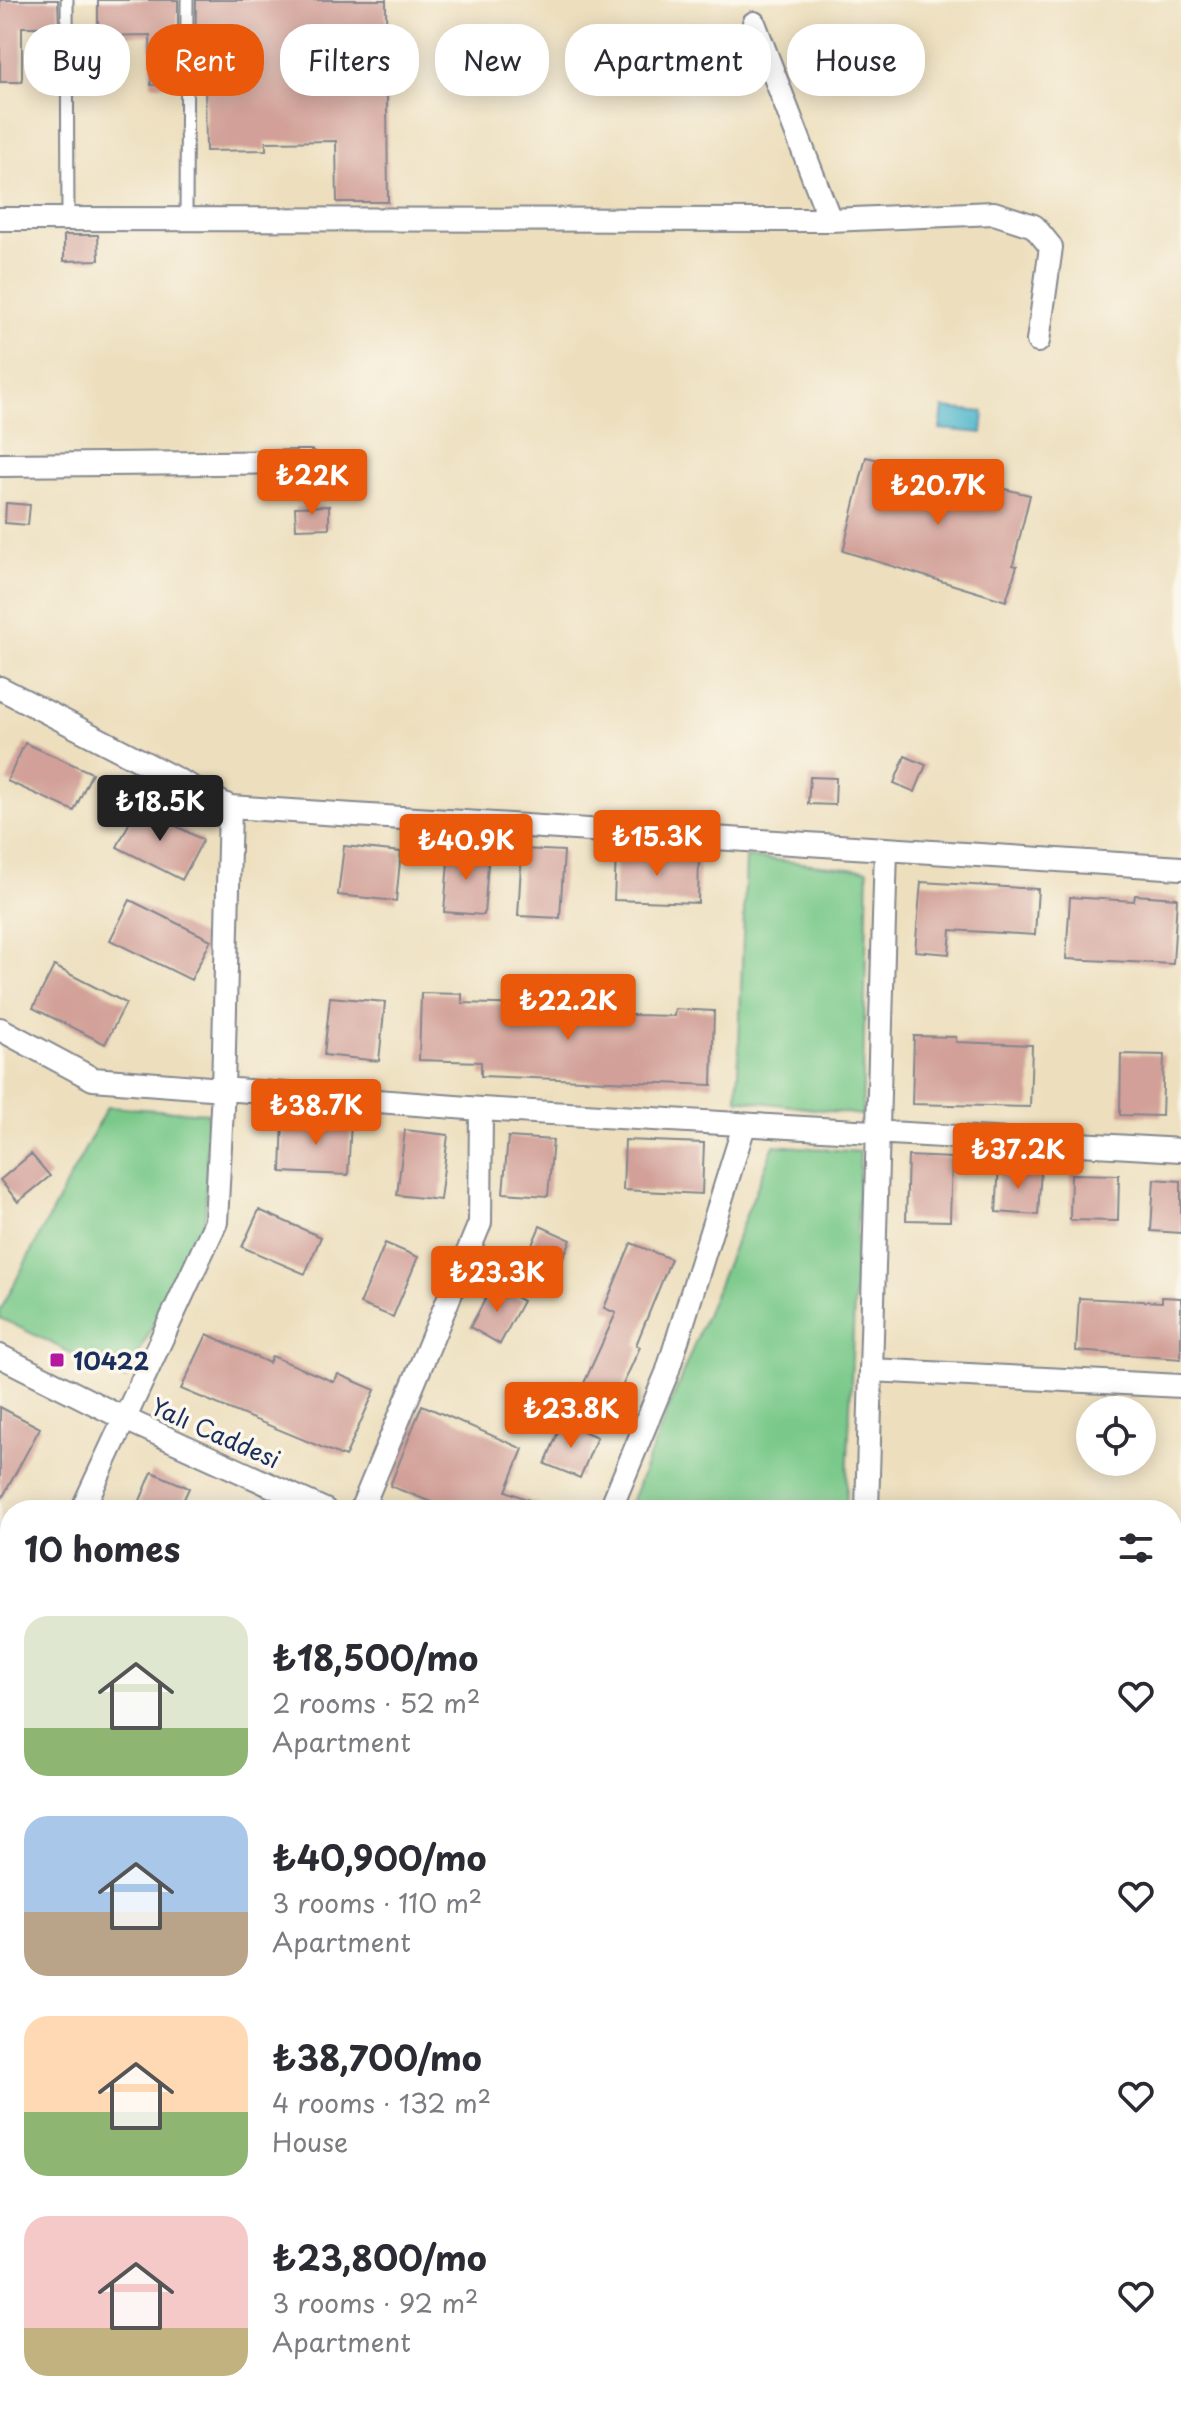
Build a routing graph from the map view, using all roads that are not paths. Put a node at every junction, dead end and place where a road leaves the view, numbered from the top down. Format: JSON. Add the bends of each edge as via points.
{"nodes":[{"id":1,"x":67,"y":0,"type":"edge"},
{"id":2,"x":187,"y":0,"type":"edge"},
{"id":3,"x":754,"y":23,"type":"dead end"},
{"id":4,"x":0,"y":219,"type":"edge"},
{"id":5,"x":68,"y":219,"type":"junction"},
{"id":6,"x":186,"y":220,"type":"junction"},
{"id":7,"x":830,"y":220,"type":"junction"},
{"id":8,"x":1038,"y":341,"type":"dead end"},
{"id":9,"x":309,"y":462,"type":"dead end"},
{"id":10,"x":0,"y":465,"type":"edge"},
{"id":11,"x":0,"y":688,"type":"edge"},
{"id":12,"x":230,"y":807,"type":"junction"},
{"id":13,"x":886,"y":849,"type":"junction"},
{"id":14,"x":1181,"y":868,"type":"edge"},
{"id":15,"x":0,"y":1029,"type":"edge"},
{"id":16,"x":223,"y":1089,"type":"junction"},
{"id":17,"x":481,"y":1109,"type":"junction"},
{"id":18,"x":744,"y":1126,"type":"junction"},
{"id":19,"x":880,"y":1133,"type":"junction"},
{"id":20,"x":1181,"y":1150,"type":"edge"},
{"id":21,"x":0,"y":1356,"type":"edge"},
{"id":22,"x":871,"y":1370,"type":"junction"},
{"id":23,"x":1181,"y":1386,"type":"edge"},
{"id":24,"x":125,"y":1419,"type":"junction"},
{"id":25,"x":87,"y":1500,"type":"edge"},
{"id":26,"x":303,"y":1500,"type":"edge"},
{"id":27,"x":365,"y":1500,"type":"edge"},
{"id":28,"x":614,"y":1500,"type":"edge"},
{"id":29,"x":867,"y":1500,"type":"edge"}],
"edges":[{"from":1,"to":5,"type":"lane"},
{"from":2,"to":6,"type":"lane"},
{"from":3,"to":7,"type":"street"},
{"from":4,"to":5,"type":"street"},
{"from":5,"to":6,"type":"street"},
{"from":6,"to":7,"type":"street"},
{"from":7,"to":8,"type":"street","via":[[994,213],[1034,226],[1051,247]]},
{"from":9,"to":10,"type":"street"},
{"from":11,"to":12,"type":"street"},
{"from":12,"to":13,"type":"street"},
{"from":12,"to":16,"type":"street"},
{"from":13,"to":14,"type":"street"},
{"from":13,"to":19,"type":"street"},
{"from":15,"to":16,"type":"street","via":[[93,1079]]},
{"from":16,"to":17,"type":"street"},
{"from":16,"to":24,"type":"street","via":[[216,1222]]},
{"from":17,"to":18,"type":"street"},
{"from":17,"to":27,"type":"street","via":[[480,1223]]},
{"from":18,"to":19,"type":"street"},
{"from":18,"to":28,"type":"street","via":[[667,1373]]},
{"from":19,"to":20,"type":"street"},
{"from":19,"to":22,"type":"street"},
{"from":21,"to":24,"type":"street","name":"Yalı Caddesi"},
{"from":22,"to":23,"type":"street"},
{"from":22,"to":29,"type":"street"},
{"from":24,"to":25,"type":"street"},
{"from":24,"to":26,"type":"street","name":"Yalı Caddesi"}]}
